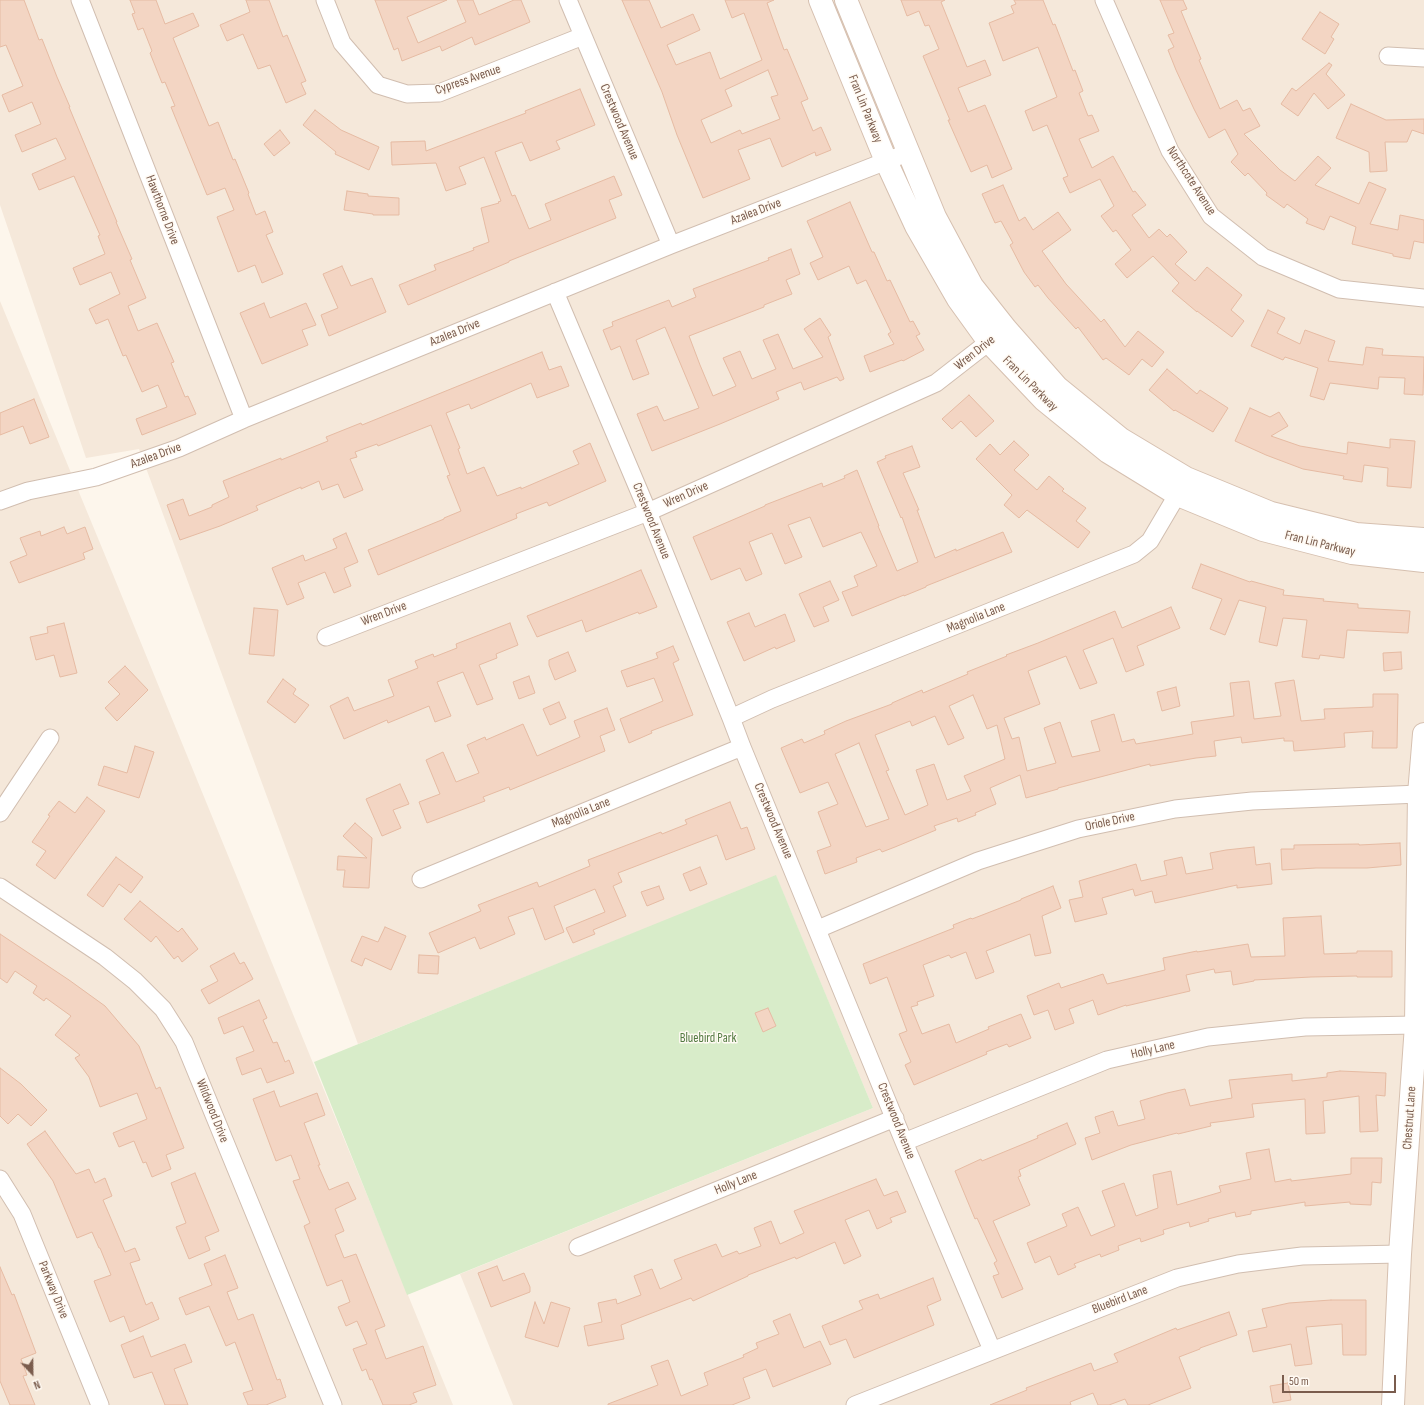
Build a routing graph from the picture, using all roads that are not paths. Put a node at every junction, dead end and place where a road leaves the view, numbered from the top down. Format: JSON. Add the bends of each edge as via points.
{"nodes":[{"id":1,"x":80,"y":0,"type":"edge"},
{"id":2,"x":325,"y":0,"type":"edge"},
{"id":3,"x":568,"y":0,"type":"edge"},
{"id":4,"x":820,"y":0,"type":"edge"},
{"id":5,"x":846,"y":0,"type":"edge"},
{"id":6,"x":1104,"y":0,"type":"edge"},
{"id":7,"x":583,"y":36,"type":"junction"},
{"id":8,"x":1388,"y":56,"type":"dead end"},
{"id":9,"x":1424,"y":58,"type":"edge"},
{"id":10,"x":907,"y":153,"type":"junction"},
{"id":11,"x":886,"y":161,"type":"junction"},
{"id":12,"x":671,"y":245,"type":"junction"},
{"id":13,"x":555,"y":292,"type":"junction"},
{"id":14,"x":1424,"y":298,"type":"edge"},
{"id":15,"x":997,"y":336,"type":"junction"},
{"id":16,"x":244,"y":419,"type":"junction"},
{"id":17,"x":1182,"y":486,"type":"junction"},
{"id":18,"x":0,"y":500,"type":"edge"},
{"id":19,"x":648,"y":512,"type":"junction"},
{"id":20,"x":1424,"y":539,"type":"edge"},
{"id":21,"x":1424,"y":561,"type":"edge"},
{"id":22,"x":326,"y":637,"type":"dead end"},
{"id":23,"x":731,"y":718,"type":"junction"},
{"id":24,"x":1424,"y":734,"type":"edge"},
{"id":25,"x":50,"y":738,"type":"dead end"},
{"id":26,"x":742,"y":747,"type":"junction"},
{"id":27,"x":1419,"y":794,"type":"junction"},
{"id":28,"x":0,"y":813,"type":"edge"},
{"id":29,"x":421,"y":878,"type":"dead end"},
{"id":30,"x":0,"y":887,"type":"edge"},
{"id":31,"x":818,"y":929,"type":"junction"},
{"id":32,"x":1416,"y":1025,"type":"junction"},
{"id":33,"x":895,"y":1118,"type":"junction"},
{"id":34,"x":904,"y":1142,"type":"junction"},
{"id":35,"x":0,"y":1179,"type":"edge"},
{"id":36,"x":578,"y":1247,"type":"dead end"},
{"id":37,"x":1400,"y":1254,"type":"junction"},
{"id":38,"x":992,"y":1350,"type":"junction"},
{"id":39,"x":100,"y":1405,"type":"edge"},
{"id":40,"x":333,"y":1405,"type":"edge"},
{"id":41,"x":855,"y":1405,"type":"edge"},
{"id":42,"x":1393,"y":1405,"type":"edge"}],
"edges":[{"from":1,"to":16,"type":"street","name":"Hawthorne Drive"},
{"from":2,"to":7,"type":"street","name":"Cypress Avenue","via":[[342,43],[378,85],[406,94],[439,93]]},
{"from":3,"to":7,"type":"street","name":"Crestwood Avenue"},
{"from":4,"to":11,"type":"street","name":"Fran Lin Parkway"},
{"from":5,"to":10,"type":"street","name":"Fran Lin Parkway"},
{"from":6,"to":14,"type":"street","name":"Northcote Avenue","via":[[1170,152],[1211,216],[1263,257],[1339,289]]},
{"from":7,"to":12,"type":"street","name":"Crestwood Avenue"},
{"from":8,"to":9,"type":"street"},
{"from":10,"to":11,"type":"street","name":"Azalea Drive"},
{"from":10,"to":15,"type":"street","name":"Fran Lin Parkway","via":[[934,217]]},
{"from":11,"to":12,"type":"street","name":"Azalea Drive"},
{"from":11,"to":15,"type":"street","name":"Fran Lin Parkway","via":[[916,226],[958,299]]},
{"from":12,"to":13,"type":"street","name":"Azalea Drive"},
{"from":13,"to":16,"type":"street","name":"Azalea Drive"},
{"from":13,"to":19,"type":"street","name":"Crestwood Avenue"},
{"from":15,"to":17,"type":"street","name":"Fran Lin Parkway","via":[[1056,387]]},
{"from":15,"to":19,"type":"street","name":"Wren Drive","via":[[936,383]]},
{"from":16,"to":18,"type":"street","name":"Azalea Drive","via":[[179,448],[96,477],[28,491]]},
{"from":17,"to":20,"type":"street","name":"Fran Lin Parkway","via":[[1271,513],[1356,534]]},
{"from":17,"to":21,"type":"street","name":"Fran Lin Parkway","via":[[1271,532],[1352,553]]},
{"from":17,"to":23,"type":"street","name":"Magnolia Lane","via":[[1150,541],[1134,554],[772,699]]},
{"from":19,"to":22,"type":"street","name":"Wren Drive"},
{"from":19,"to":23,"type":"street","name":"Crestwood Avenue"},
{"from":23,"to":26,"type":"street","name":"Crestwood Avenue"},
{"from":24,"to":27,"type":"street","name":"Chestnut Lane"},
{"from":25,"to":28,"type":"street"},
{"from":26,"to":29,"type":"street","name":"Magnolia Lane"},
{"from":26,"to":31,"type":"street","name":"Crestwood Avenue"},
{"from":27,"to":31,"type":"street","name":"Oriole Drive","via":[[1252,801],[1174,809],[1078,829],[978,861]]},
{"from":27,"to":32,"type":"street","name":"Chestnut Lane"},
{"from":30,"to":40,"type":"street","name":"Wildwood Drive","via":[[105,957],[135,981],[163,1009],[184,1042]]},
{"from":31,"to":33,"type":"street","name":"Crestwood Avenue"},
{"from":32,"to":34,"type":"street","name":"Holly Lane","via":[[1305,1027],[1208,1037],[1107,1060]]},
{"from":32,"to":37,"type":"street","name":"Chestnut Lane"},
{"from":33,"to":34,"type":"street","name":"Crestwood Avenue"},
{"from":33,"to":36,"type":"street","name":"Holly Lane"},
{"from":34,"to":38,"type":"street","name":"Crestwood Avenue"},
{"from":35,"to":39,"type":"street","name":"Parkway Drive","via":[[22,1214]]},
{"from":37,"to":38,"type":"street","name":"Bluebird Lane","via":[[1302,1256],[1238,1264],[1177,1278]]},
{"from":37,"to":42,"type":"street","name":"Chestnut Lane"},
{"from":38,"to":41,"type":"street","name":"Bluebird Lane"}]}
